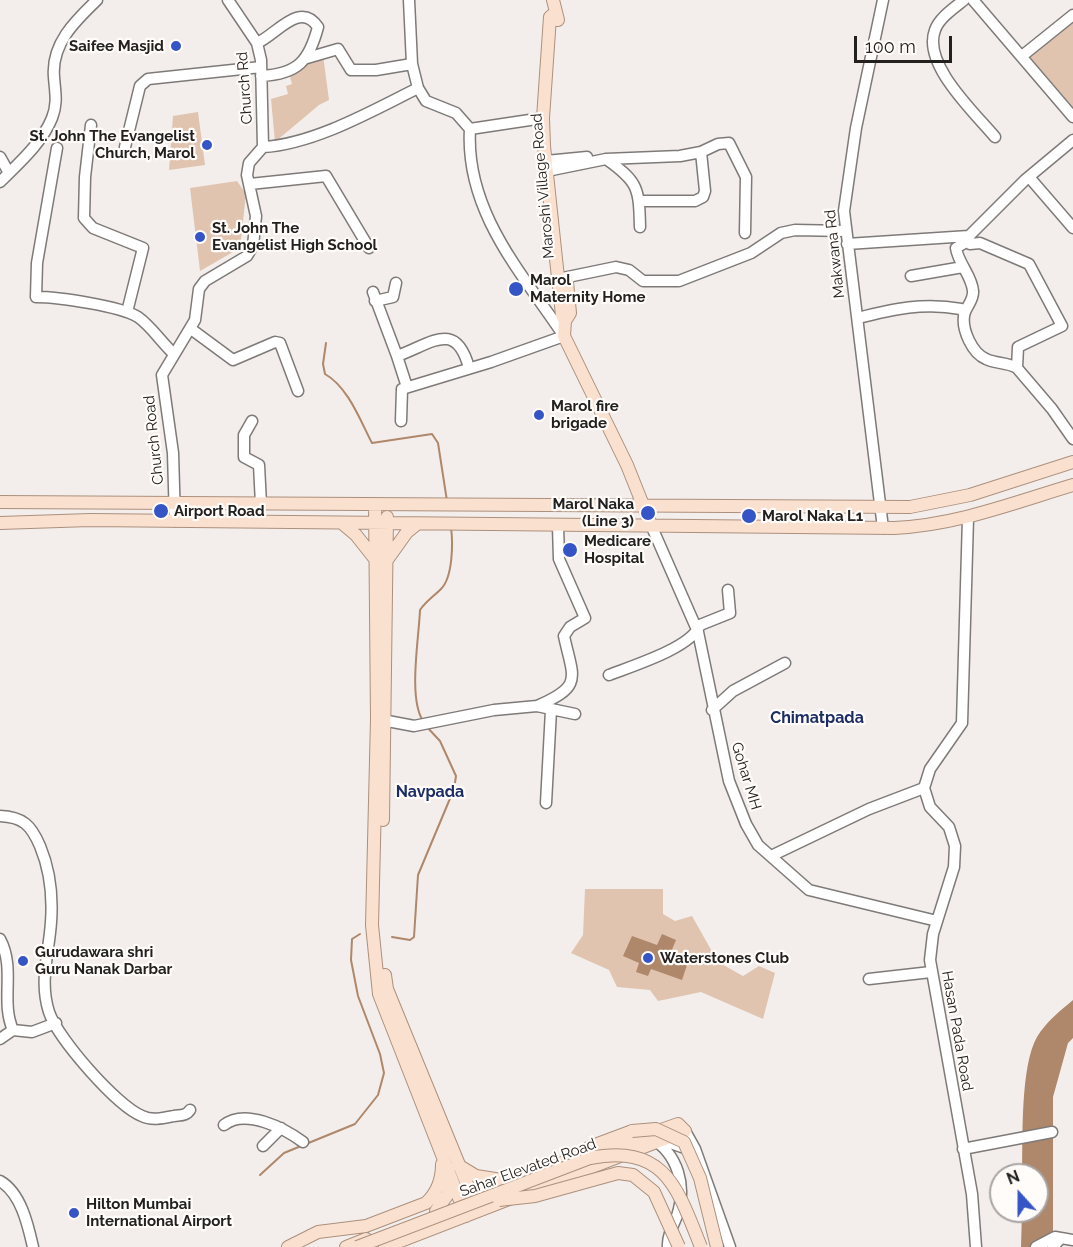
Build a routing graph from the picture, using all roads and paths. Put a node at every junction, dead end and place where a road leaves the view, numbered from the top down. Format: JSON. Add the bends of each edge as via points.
{"nodes":[{"id":1,"x":97,"y":0,"type":"edge"},
{"id":2,"x":228,"y":0,"type":"edge"},
{"id":3,"x":409,"y":0,"type":"edge"},
{"id":4,"x":883,"y":0,"type":"edge"},
{"id":5,"x":964,"y":0,"type":"edge"},
{"id":6,"x":973,"y":0,"type":"edge"},
{"id":7,"x":554,"y":6,"type":"edge"},
{"id":8,"x":1073,"y":15,"type":"edge"},
{"id":9,"x":257,"y":42,"type":"junction"},
{"id":10,"x":1022,"y":56,"type":"junction"},
{"id":11,"x":307,"y":58,"type":"junction"},
{"id":12,"x":412,"y":64,"type":"junction"},
{"id":13,"x":261,"y":72,"type":"junction"},
{"id":14,"x":418,"y":88,"type":"junction"},
{"id":15,"x":1073,"y":117,"type":"edge"},
{"id":16,"x":543,"y":118,"type":"junction"},
{"id":17,"x":92,"y":125,"type":"dead end"},
{"id":18,"x":470,"y":129,"type":"junction"},
{"id":19,"x":994,"y":137,"type":"dead end"},
{"id":20,"x":1073,"y":140,"type":"edge"},
{"id":21,"x":125,"y":147,"type":"dead end"},
{"id":22,"x":263,"y":147,"type":"junction"},
{"id":23,"x":57,"y":148,"type":"dead end"},
{"id":24,"x":701,"y":152,"type":"junction"},
{"id":25,"x":0,"y":157,"type":"edge"},
{"id":26,"x":606,"y":159,"type":"junction"},
{"id":27,"x":550,"y":165,"type":"junction"},
{"id":28,"x":9,"y":173,"type":"junction"},
{"id":29,"x":1029,"y":177,"type":"junction"},
{"id":30,"x":0,"y":182,"type":"edge"},
{"id":31,"x":249,"y":184,"type":"junction"},
{"id":32,"x":639,"y":201,"type":"junction"},
{"id":33,"x":640,"y":227,"type":"dead end"},
{"id":34,"x":1073,"y":228,"type":"edge"},
{"id":35,"x":846,"y":231,"type":"junction"},
{"id":36,"x":745,"y":233,"type":"dead end"},
{"id":37,"x":847,"y":244,"type":"junction"},
{"id":38,"x":369,"y":248,"type":"dead end"},
{"id":39,"x":963,"y":267,"type":"junction"},
{"id":40,"x":911,"y":276,"type":"dead end"},
{"id":41,"x":562,"y":278,"type":"junction"},
{"id":42,"x":396,"y":283,"type":"dead end"},
{"id":43,"x":127,"y":312,"type":"junction"},
{"id":44,"x":964,"y":314,"type":"junction"},
{"id":45,"x":858,"y":318,"type":"junction"},
{"id":46,"x":191,"y":329,"type":"junction"},
{"id":47,"x":564,"y":336,"type":"junction"},
{"id":48,"x":174,"y":354,"type":"junction"},
{"id":49,"x":397,"y":356,"type":"junction"},
{"id":50,"x":470,"y":368,"type":"junction"},
{"id":51,"x":1017,"y":368,"type":"junction"},
{"id":52,"x":407,"y":387,"type":"junction"},
{"id":53,"x":298,"y":392,"type":"dead end"},
{"id":54,"x":252,"y":421,"type":"dead end"},
{"id":55,"x":400,"y":421,"type":"dead end"},
{"id":56,"x":1073,"y":439,"type":"edge"},
{"id":57,"x":1073,"y":462,"type":"edge"},
{"id":58,"x":1073,"y":485,"type":"edge"},
{"id":59,"x":0,"y":502,"type":"edge"},
{"id":60,"x":175,"y":503,"type":"junction"},
{"id":61,"x":261,"y":504,"type":"junction"},
{"id":62,"x":381,"y":505,"type":"junction"},
{"id":63,"x":586,"y":505,"type":"junction"},
{"id":64,"x":642,"y":506,"type":"junction"},
{"id":65,"x":881,"y":507,"type":"junction"},
{"id":66,"x":968,"y":518,"type":"junction"},
{"id":67,"x":175,"y":521,"type":"junction"},
{"id":68,"x":0,"y":523,"type":"edge"},
{"id":69,"x":343,"y":524,"type":"junction"},
{"id":70,"x":381,"y":524,"type":"junction"},
{"id":71,"x":417,"y":524,"type":"junction"},
{"id":72,"x":585,"y":525,"type":"junction"},
{"id":73,"x":651,"y":525,"type":"junction"},
{"id":74,"x":558,"y":526,"type":"junction"},
{"id":75,"x":883,"y":528,"type":"junction"},
{"id":76,"x":381,"y":561,"type":"junction"},
{"id":77,"x":728,"y":590,"type":"dead end"},
{"id":78,"x":698,"y":632,"type":"junction"},
{"id":79,"x":785,"y":663,"type":"dead end"},
{"id":80,"x":609,"y":675,"type":"dead end"},
{"id":81,"x":537,"y":706,"type":"junction"},
{"id":82,"x":551,"y":710,"type":"junction"},
{"id":83,"x":712,"y":710,"type":"junction"},
{"id":84,"x":575,"y":714,"type":"dead end"},
{"id":85,"x":381,"y":721,"type":"junction"},
{"id":86,"x":924,"y":788,"type":"junction"},
{"id":87,"x":546,"y":803,"type":"dead end"},
{"id":88,"x":0,"y":816,"type":"edge"},
{"id":89,"x":771,"y":856,"type":"junction"},
{"id":90,"x":937,"y":921,"type":"junction"},
{"id":91,"x":0,"y":939,"type":"edge"},
{"id":92,"x":931,"y":972,"type":"junction"},
{"id":93,"x":869,"y":978,"type":"dead end"},
{"id":94,"x":56,"y":1023,"type":"junction"},
{"id":95,"x":13,"y":1030,"type":"junction"},
{"id":96,"x":0,"y":1038,"type":"edge"},
{"id":97,"x":190,"y":1110,"type":"dead end"},
{"id":98,"x":224,"y":1125,"type":"dead end"},
{"id":99,"x":281,"y":1128,"type":"junction"},
{"id":100,"x":681,"y":1128,"type":"junction"},
{"id":101,"x":1052,"y":1132,"type":"dead end"},
{"id":102,"x":647,"y":1135,"type":"junction"},
{"id":103,"x":303,"y":1142,"type":"dead end"},
{"id":104,"x":663,"y":1142,"type":"junction"},
{"id":105,"x":263,"y":1146,"type":"dead end"},
{"id":106,"x":963,"y":1149,"type":"junction"},
{"id":107,"x":440,"y":1152,"type":"junction"},
{"id":108,"x":696,"y":1153,"type":"junction"},
{"id":109,"x":458,"y":1165,"type":"junction"},
{"id":110,"x":557,"y":1166,"type":"junction"},
{"id":111,"x":449,"y":1176,"type":"junction"},
{"id":112,"x":0,"y":1181,"type":"edge"},
{"id":113,"x":514,"y":1182,"type":"junction"},
{"id":114,"x":472,"y":1205,"type":"junction"},
{"id":115,"x":436,"y":1211,"type":"junction"},
{"id":116,"x":1060,"y":1241,"type":"edge"},
{"id":117,"x":33,"y":1247,"type":"edge"},
{"id":118,"x":288,"y":1247,"type":"edge"},
{"id":119,"x":346,"y":1247,"type":"edge"},
{"id":120,"x":357,"y":1247,"type":"edge"},
{"id":121,"x":386,"y":1247,"type":"edge"},
{"id":122,"x":668,"y":1247,"type":"edge"},
{"id":123,"x":679,"y":1247,"type":"edge"},
{"id":124,"x":701,"y":1247,"type":"edge"},
{"id":125,"x":717,"y":1247,"type":"edge"},
{"id":126,"x":730,"y":1247,"type":"edge"},
{"id":127,"x":976,"y":1247,"type":"edge"},
{"id":128,"x":1036,"y":1247,"type":"edge"}],
"edges":[{"from":1,"to":28,"type":"street","via":[[66,32],[56,52],[53,75],[57,100],[52,118],[40,139]]},
{"from":2,"to":9,"type":"street","name":"Church Rd"},
{"from":3,"to":12,"type":"street"},
{"from":4,"to":35,"type":"street","name":"Makwana Rd","via":[[856,128],[844,211]]},
{"from":5,"to":19,"type":"street","via":[[935,29],[935,62]]},
{"from":6,"to":10,"type":"street"},
{"from":7,"to":16,"type":"main road","name":"Maroshi Village Road"},
{"from":7,"to":27,"type":"main road","name":"Maroshi Village Road","via":[[559,17]]},
{"from":8,"to":10,"type":"street"},
{"from":9,"to":11,"type":"street","via":[[291,14],[303,12],[314,18],[318,27]]},
{"from":9,"to":13,"type":"street","name":"Church Rd"},
{"from":10,"to":15,"type":"street"},
{"from":11,"to":12,"type":"street","via":[[338,49],[351,70]]},
{"from":11,"to":13,"type":"street","via":[[294,69],[275,75]]},
{"from":12,"to":14,"type":"street"},
{"from":13,"to":21,"type":"street","via":[[148,79],[140,86]]},
{"from":13,"to":22,"type":"street","name":"Church Rd"},
{"from":14,"to":18,"type":"street","via":[[426,101],[456,113]]},
{"from":14,"to":22,"type":"street","via":[[294,142]]},
{"from":16,"to":18,"type":"street"},
{"from":16,"to":27,"type":"main road","name":"Maroshi Village Road"},
{"from":17,"to":43,"type":"street","via":[[84,219],[93,228],[143,248]]},
{"from":18,"to":47,"type":"street","via":[[470,162],[482,207],[503,247]]},
{"from":20,"to":29,"type":"street"},
{"from":22,"to":31,"type":"street","via":[[249,163]]},
{"from":23,"to":43,"type":"street","via":[[36,274],[36,297],[56,297]]},
{"from":24,"to":26,"type":"street"},
{"from":24,"to":32,"type":"street","via":[[703,197],[695,201]]},
{"from":24,"to":36,"type":"street","via":[[729,143],[746,177]]},
{"from":25,"to":28,"type":"street"},
{"from":26,"to":27,"type":"street"},
{"from":26,"to":32,"type":"street","via":[[626,174],[639,194]]},
{"from":27,"to":41,"type":"main road","name":"Maroshi Village Road"},
{"from":28,"to":30,"type":"street"},
{"from":29,"to":34,"type":"street"},
{"from":29,"to":37,"type":"street","via":[[969,236]]},
{"from":31,"to":38,"type":"street","via":[[326,176]]},
{"from":31,"to":46,"type":"street","name":"Church Road","via":[[256,216],[253,246],[248,256],[198,289]]},
{"from":32,"to":33,"type":"street"},
{"from":35,"to":37,"type":"street","name":"Makwana Rd"},
{"from":35,"to":41,"type":"street","via":[[781,233],[751,253],[679,280],[643,280],[616,267]]},
{"from":37,"to":45,"type":"street","name":"Makwana Rd"},
{"from":39,"to":40,"type":"street"},
{"from":39,"to":44,"type":"street","via":[[973,289],[972,301]]},
{"from":39,"to":51,"type":"street","via":[[956,248],[968,241],[992,246],[1029,264],[1051,305],[1062,326],[1018,347]]},
{"from":41,"to":47,"type":"main road","name":"Maroshi Village Road"},
{"from":42,"to":49,"type":"street","via":[[393,297],[374,297]]},
{"from":43,"to":48,"type":"street","via":[[139,318]]},
{"from":44,"to":45,"type":"street","via":[[961,309],[919,305]]},
{"from":44,"to":51,"type":"street","via":[[963,328],[980,356]]},
{"from":45,"to":65,"type":"street","name":"Makwana Rd"},
{"from":46,"to":48,"type":"street","name":"Church Road"},
{"from":46,"to":53,"type":"street","via":[[233,360],[280,343]]},
{"from":47,"to":50,"type":"street"},
{"from":47,"to":64,"type":"main road","name":"Maroshi Village Road","via":[[627,465]]},
{"from":48,"to":60,"type":"street","name":"Church Road","via":[[162,375],[173,453]]},
{"from":49,"to":50,"type":"street","via":[[440,339],[453,339],[464,351]]},
{"from":49,"to":52,"type":"street"},
{"from":50,"to":52,"type":"street"},
{"from":51,"to":56,"type":"street"},
{"from":52,"to":55,"type":"street","via":[[402,388]]},
{"from":54,"to":61,"type":"street","via":[[244,435],[243,457],[259,465]]},
{"from":57,"to":65,"type":"main road","via":[[940,503]]},
{"from":58,"to":66,"type":"main road"},
{"from":59,"to":60,"type":"main road"},
{"from":60,"to":61,"type":"main road"},
{"from":60,"to":67,"type":"street","name":"Church Road"},
{"from":61,"to":62,"type":"main road"},
{"from":62,"to":63,"type":"main road"},
{"from":62,"to":70,"type":"main road"},
{"from":63,"to":64,"type":"main road"},
{"from":63,"to":72,"type":"main road"},
{"from":64,"to":65,"type":"main road"},
{"from":64,"to":73,"type":"main road","name":"Maroshi Village Road"},
{"from":65,"to":75,"type":"street","name":"Makwana Rd"},
{"from":66,"to":75,"type":"main road","via":[[914,528]]},
{"from":66,"to":86,"type":"street","via":[[962,723],[930,769]]},
{"from":67,"to":68,"type":"main road"},
{"from":67,"to":69,"type":"main road"},
{"from":69,"to":70,"type":"main road"},
{"from":69,"to":76,"type":"main road"},
{"from":70,"to":71,"type":"main road"},
{"from":70,"to":76,"type":"main road"},
{"from":71,"to":74,"type":"main road"},
{"from":71,"to":76,"type":"main road"},
{"from":72,"to":73,"type":"main road"},
{"from":72,"to":74,"type":"main road"},
{"from":73,"to":75,"type":"main road"},
{"from":73,"to":78,"type":"street","name":"Gohar MH"},
{"from":74,"to":81,"type":"street","via":[[559,559],[585,618],[564,636],[574,675],[572,684]]},
{"from":76,"to":85,"type":"main road"},
{"from":77,"to":78,"type":"street","via":[[730,613],[700,625]]},
{"from":78,"to":80,"type":"street","via":[[676,646]]},
{"from":78,"to":83,"type":"street","name":"Gohar MH"},
{"from":79,"to":83,"type":"street","via":[[733,691]]},
{"from":81,"to":82,"type":"street"},
{"from":81,"to":85,"type":"street","via":[[414,726]]},
{"from":82,"to":84,"type":"street"},
{"from":82,"to":87,"type":"street"},
{"from":83,"to":89,"type":"street","name":"Gohar MH","via":[[737,805],[758,845]]},
{"from":85,"to":107,"type":"main road","via":[[372,925],[379,994]]},
{"from":85,"to":109,"type":"main road","via":[[380,927],[387,989]]},
{"from":86,"to":89,"type":"street","via":[[869,809]]},
{"from":86,"to":90,"type":"street","name":"Hasan Pada Road","via":[[930,807],[949,827],[955,844],[954,867]]},
{"from":88,"to":94,"type":"street","via":[[21,819],[30,825],[48,868],[52,920],[44,990],[49,1013]]},
{"from":89,"to":90,"type":"street","name":"Gohar MH","via":[[808,890]]},
{"from":90,"to":92,"type":"street","name":"Hasan Pada Road"},
{"from":91,"to":95,"type":"street","via":[[8,986],[5,1017]]},
{"from":92,"to":93,"type":"street"},
{"from":92,"to":106,"type":"street","name":"Hasan Pada Road"},
{"from":94,"to":95,"type":"street","via":[[32,1032]]},
{"from":94,"to":97,"type":"street","via":[[95,1078],[142,1116],[158,1119],[186,1115]]},
{"from":95,"to":96,"type":"street"},
{"from":98,"to":99,"type":"street","via":[[246,1119]]},
{"from":99,"to":103,"type":"street"},
{"from":99,"to":105,"type":"street"},
{"from":100,"to":102,"type":"main road"},
{"from":100,"to":104,"type":"main road"},
{"from":100,"to":108,"type":"street"},
{"from":101,"to":106,"type":"street"},
{"from":102,"to":104,"type":"street"},
{"from":102,"to":110,"type":"main road"},
{"from":104,"to":108,"type":"street"},
{"from":104,"to":114,"type":"main road"},
{"from":104,"to":122,"type":"street","via":[[676,1163],[682,1193]]},
{"from":106,"to":127,"type":"street","name":"Hasan Pada Road","via":[[972,1194]]},
{"from":107,"to":111,"type":"main road"},
{"from":107,"to":118,"type":"main road","via":[[442,1176],[434,1196],[426,1203],[399,1216],[349,1229],[318,1232]]},
{"from":108,"to":126,"type":"street"},
{"from":109,"to":113,"type":"main road","via":[[476,1176]]},
{"from":109,"to":114,"type":"main road"},
{"from":110,"to":113,"type":"main road"},
{"from":110,"to":125,"type":"main road","bridge":true,"via":[[592,1146],[632,1131],[656,1129],[684,1142],[700,1178]]},
{"from":111,"to":114,"type":"main road"},
{"from":111,"to":115,"type":"main road","via":[[448,1194]]},
{"from":112,"to":117,"type":"street","via":[[17,1199]]},
{"from":113,"to":114,"type":"main road"},
{"from":114,"to":115,"type":"main road"},
{"from":114,"to":120,"type":"main road","name":"Sahar Elevated Road","bridge":true},
{"from":114,"to":121,"type":"main road"},
{"from":114,"to":123,"type":"main road","bridge":true,"via":[[535,1196],[618,1173],[633,1175],[654,1192]]},
{"from":114,"to":124,"type":"main road","name":"Sahar Elevated Road","bridge":true,"via":[[590,1158],[634,1155],[663,1172],[675,1189]]},
{"from":115,"to":119,"type":"main road"},
{"from":116,"to":128,"type":"street"}]}
